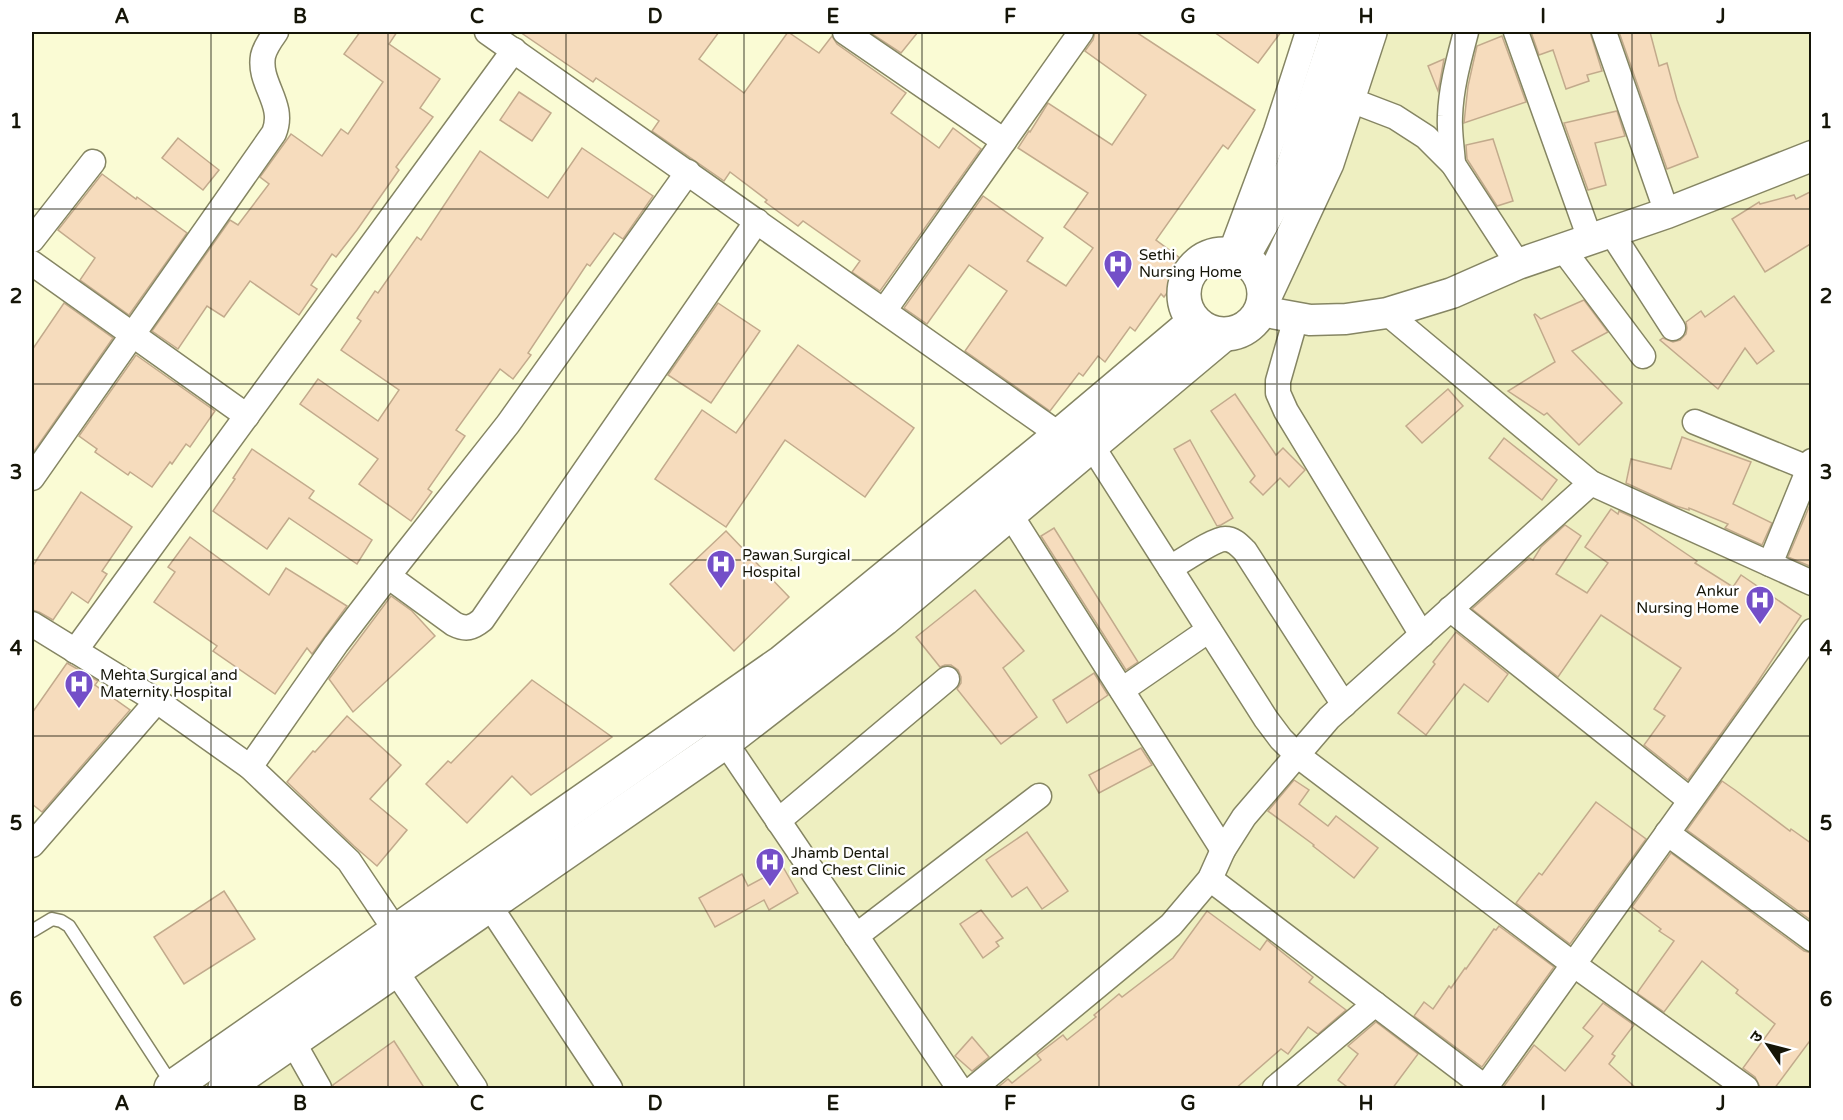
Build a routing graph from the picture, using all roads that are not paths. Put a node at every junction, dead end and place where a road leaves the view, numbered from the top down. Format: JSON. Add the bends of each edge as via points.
{"nodes":[{"id":1,"x":276,"y":32,"type":"edge"},
{"id":2,"x":487,"y":32,"type":"edge"},
{"id":3,"x":845,"y":32,"type":"edge"},
{"id":4,"x":1081,"y":32,"type":"edge"},
{"id":5,"x":1308,"y":32,"type":"edge"},
{"id":6,"x":1338,"y":32,"type":"edge"},
{"id":7,"x":1370,"y":32,"type":"edge"},
{"id":8,"x":1467,"y":32,"type":"edge"},
{"id":9,"x":1516,"y":32,"type":"edge"},
{"id":10,"x":1604,"y":32,"type":"edge"},
{"id":11,"x":514,"y":50,"type":"junction"},
{"id":12,"x":1348,"y":99,"type":"junction"},
{"id":13,"x":1004,"y":141,"type":"junction"},
{"id":14,"x":1812,"y":156,"type":"edge"},
{"id":15,"x":93,"y":162,"type":"dead end"},
{"id":16,"x":1453,"y":164,"type":"junction"},
{"id":17,"x":688,"y":172,"type":"junction"},
{"id":18,"x":1667,"y":213,"type":"junction"},
{"id":19,"x":757,"y":221,"type":"junction"},
{"id":20,"x":1601,"y":235,"type":"junction"},
{"id":21,"x":32,"y":240,"type":"edge"},
{"id":22,"x":1562,"y":248,"type":"junction"},
{"id":23,"x":1236,"y":256,"type":"junction"},
{"id":24,"x":32,"y":263,"type":"edge"},
{"id":25,"x":1518,"y":264,"type":"junction"},
{"id":26,"x":1263,"y":304,"type":"junction"},
{"id":27,"x":884,"y":310,"type":"junction"},
{"id":28,"x":1388,"y":313,"type":"junction"},
{"id":29,"x":1296,"y":318,"type":"junction"},
{"id":30,"x":1208,"y":328,"type":"junction"},
{"id":31,"x":1673,"y":328,"type":"dead end"},
{"id":32,"x":133,"y":334,"type":"junction"},
{"id":33,"x":1643,"y":356,"type":"dead end"},
{"id":34,"x":247,"y":416,"type":"junction"},
{"id":35,"x":1695,"y":422,"type":"dead end"},
{"id":36,"x":1060,"y":435,"type":"junction"},
{"id":37,"x":1092,"y":446,"type":"junction"},
{"id":38,"x":1810,"y":465,"type":"edge"},
{"id":39,"x":32,"y":478,"type":"edge"},
{"id":40,"x":1592,"y":483,"type":"junction"},
{"id":41,"x":1010,"y":514,"type":"junction"},
{"id":42,"x":1770,"y":564,"type":"junction"},
{"id":43,"x":1170,"y":568,"type":"junction"},
{"id":44,"x":388,"y":576,"type":"junction"},
{"id":45,"x":1812,"y":583,"type":"edge"},
{"id":46,"x":1450,"y":609,"type":"junction"},
{"id":47,"x":32,"y":624,"type":"edge"},
{"id":48,"x":1209,"y":630,"type":"junction"},
{"id":49,"x":1812,"y":632,"type":"edge"},
{"id":50,"x":1422,"y":634,"type":"junction"},
{"id":51,"x":75,"y":651,"type":"junction"},
{"id":52,"x":947,"y":679,"type":"dead end"},
{"id":53,"x":1122,"y":690,"type":"junction"},
{"id":54,"x":157,"y":701,"type":"junction"},
{"id":55,"x":1344,"y":705,"type":"junction"},
{"id":56,"x":706,"y":715,"type":"junction"},
{"id":57,"x":725,"y":742,"type":"junction"},
{"id":58,"x":1297,"y":755,"type":"junction"},
{"id":59,"x":250,"y":767,"type":"junction"},
{"id":60,"x":1040,"y":796,"type":"dead end"},
{"id":61,"x":1690,"y":800,"type":"junction"},
{"id":62,"x":778,"y":821,"type":"junction"},
{"id":63,"x":1667,"y":833,"type":"junction"},
{"id":64,"x":33,"y":841,"type":"edge"},
{"id":65,"x":1223,"y":850,"type":"junction"},
{"id":66,"x":1210,"y":879,"type":"junction"},
{"id":67,"x":489,"y":905,"type":"junction"},
{"id":68,"x":32,"y":931,"type":"edge"},
{"id":69,"x":856,"y":936,"type":"junction"},
{"id":70,"x":1812,"y":939,"type":"edge"},
{"id":71,"x":402,"y":953,"type":"junction"},
{"id":72,"x":1572,"y":964,"type":"junction"},
{"id":73,"x":1375,"y":1004,"type":"junction"},
{"id":74,"x":293,"y":1042,"type":"junction"},
{"id":75,"x":173,"y":1088,"type":"edge"},
{"id":76,"x":1485,"y":1088,"type":"edge"},
{"id":77,"x":225,"y":1089,"type":"edge"},
{"id":78,"x":319,"y":1089,"type":"edge"},
{"id":79,"x":475,"y":1089,"type":"edge"},
{"id":80,"x":610,"y":1089,"type":"edge"},
{"id":81,"x":959,"y":1089,"type":"edge"},
{"id":82,"x":974,"y":1089,"type":"edge"},
{"id":83,"x":1275,"y":1089,"type":"edge"},
{"id":84,"x":1746,"y":1089,"type":"edge"}],
"edges":[{"from":1,"to":32,"type":"street","via":[[262,58],[277,112],[274,133]]},
{"from":2,"to":11,"type":"street"},
{"from":3,"to":13,"type":"street"},
{"from":4,"to":13,"type":"street"},
{"from":5,"to":23,"type":"street"},
{"from":6,"to":23,"type":"main road","via":[[1292,170]]},
{"from":7,"to":12,"type":"main road"},
{"from":8,"to":16,"type":"street","via":[[1449,118]]},
{"from":9,"to":20,"type":"street"},
{"from":10,"to":18,"type":"street"},
{"from":11,"to":17,"type":"street"},
{"from":11,"to":34,"type":"street"},
{"from":12,"to":16,"type":"street","via":[[1395,117],[1426,137]]},
{"from":12,"to":26,"type":"main road","via":[[1327,163]]},
{"from":13,"to":27,"type":"street"},
{"from":14,"to":18,"type":"street"},
{"from":15,"to":21,"type":"street"},
{"from":16,"to":25,"type":"street"},
{"from":17,"to":19,"type":"street"},
{"from":17,"to":44,"type":"street","via":[[508,424]]},
{"from":18,"to":20,"type":"street"},
{"from":19,"to":27,"type":"street"},
{"from":19,"to":44,"type":"street","via":[[482,620],[473,627],[454,624]]},
{"from":20,"to":22,"type":"street"},
{"from":20,"to":31,"type":"street"},
{"from":22,"to":25,"type":"street"},
{"from":22,"to":33,"type":"street"},
{"from":23,"to":26,"type":"main road","via":[[1254,267],[1262,280]]},
{"from":23,"to":30,"type":"main road","via":[[1209,256],[1187,278],[1187,310]]},
{"from":24,"to":32,"type":"street"},
{"from":25,"to":28,"type":"street","via":[[1452,293]]},
{"from":26,"to":29,"type":"street"},
{"from":26,"to":30,"type":"main road","via":[[1252,324],[1234,334]]},
{"from":27,"to":36,"type":"street"},
{"from":28,"to":29,"type":"street","via":[[1346,319]]},
{"from":28,"to":40,"type":"street"},
{"from":29,"to":50,"type":"street","via":[[1278,393]]},
{"from":30,"to":36,"type":"main road"},
{"from":30,"to":37,"type":"main road"},
{"from":32,"to":34,"type":"street"},
{"from":32,"to":39,"type":"street"},
{"from":34,"to":51,"type":"street"},
{"from":35,"to":38,"type":"street"},
{"from":36,"to":56,"type":"main road","via":[[782,662]]},
{"from":37,"to":41,"type":"main road"},
{"from":37,"to":43,"type":"street"},
{"from":38,"to":42,"type":"street"},
{"from":40,"to":42,"type":"street"},
{"from":40,"to":46,"type":"street"},
{"from":41,"to":53,"type":"street"},
{"from":41,"to":57,"type":"main road","via":[[884,619]]},
{"from":42,"to":45,"type":"street"},
{"from":43,"to":48,"type":"street"},
{"from":43,"to":55,"type":"street","via":[[1218,540],[1227,538],[1237,543]]},
{"from":44,"to":59,"type":"street"},
{"from":46,"to":50,"type":"street"},
{"from":46,"to":61,"type":"street"},
{"from":47,"to":51,"type":"street"},
{"from":48,"to":53,"type":"street"},
{"from":48,"to":58,"type":"street","via":[[1266,720]]},
{"from":49,"to":61,"type":"street"},
{"from":50,"to":55,"type":"street"},
{"from":51,"to":54,"type":"street"},
{"from":52,"to":62,"type":"street"},
{"from":53,"to":65,"type":"street"},
{"from":54,"to":59,"type":"street"},
{"from":54,"to":64,"type":"street"},
{"from":55,"to":58,"type":"street"},
{"from":56,"to":57,"type":"street"},
{"from":56,"to":71,"type":"main road"},
{"from":57,"to":62,"type":"street"},
{"from":57,"to":67,"type":"main road"},
{"from":58,"to":65,"type":"street","via":[[1244,817]]},
{"from":58,"to":72,"type":"street"},
{"from":59,"to":71,"type":"street","via":[[349,861]]},
{"from":60,"to":69,"type":"street"},
{"from":61,"to":63,"type":"street"},
{"from":62,"to":69,"type":"street"},
{"from":63,"to":70,"type":"street"},
{"from":63,"to":72,"type":"street"},
{"from":65,"to":66,"type":"street"},
{"from":66,"to":73,"type":"street"},
{"from":66,"to":82,"type":"street","via":[[1171,925]]},
{"from":67,"to":71,"type":"main road"},
{"from":67,"to":80,"type":"street"},
{"from":68,"to":75,"type":"lane","via":[[52,919],[69,926]]},
{"from":69,"to":81,"type":"street"},
{"from":71,"to":74,"type":"main road"},
{"from":71,"to":75,"type":"main road"},
{"from":71,"to":79,"type":"street"},
{"from":72,"to":76,"type":"street"},
{"from":72,"to":84,"type":"street"},
{"from":73,"to":76,"type":"street"},
{"from":73,"to":83,"type":"street"},
{"from":74,"to":77,"type":"main road"},
{"from":74,"to":78,"type":"street"}]}
